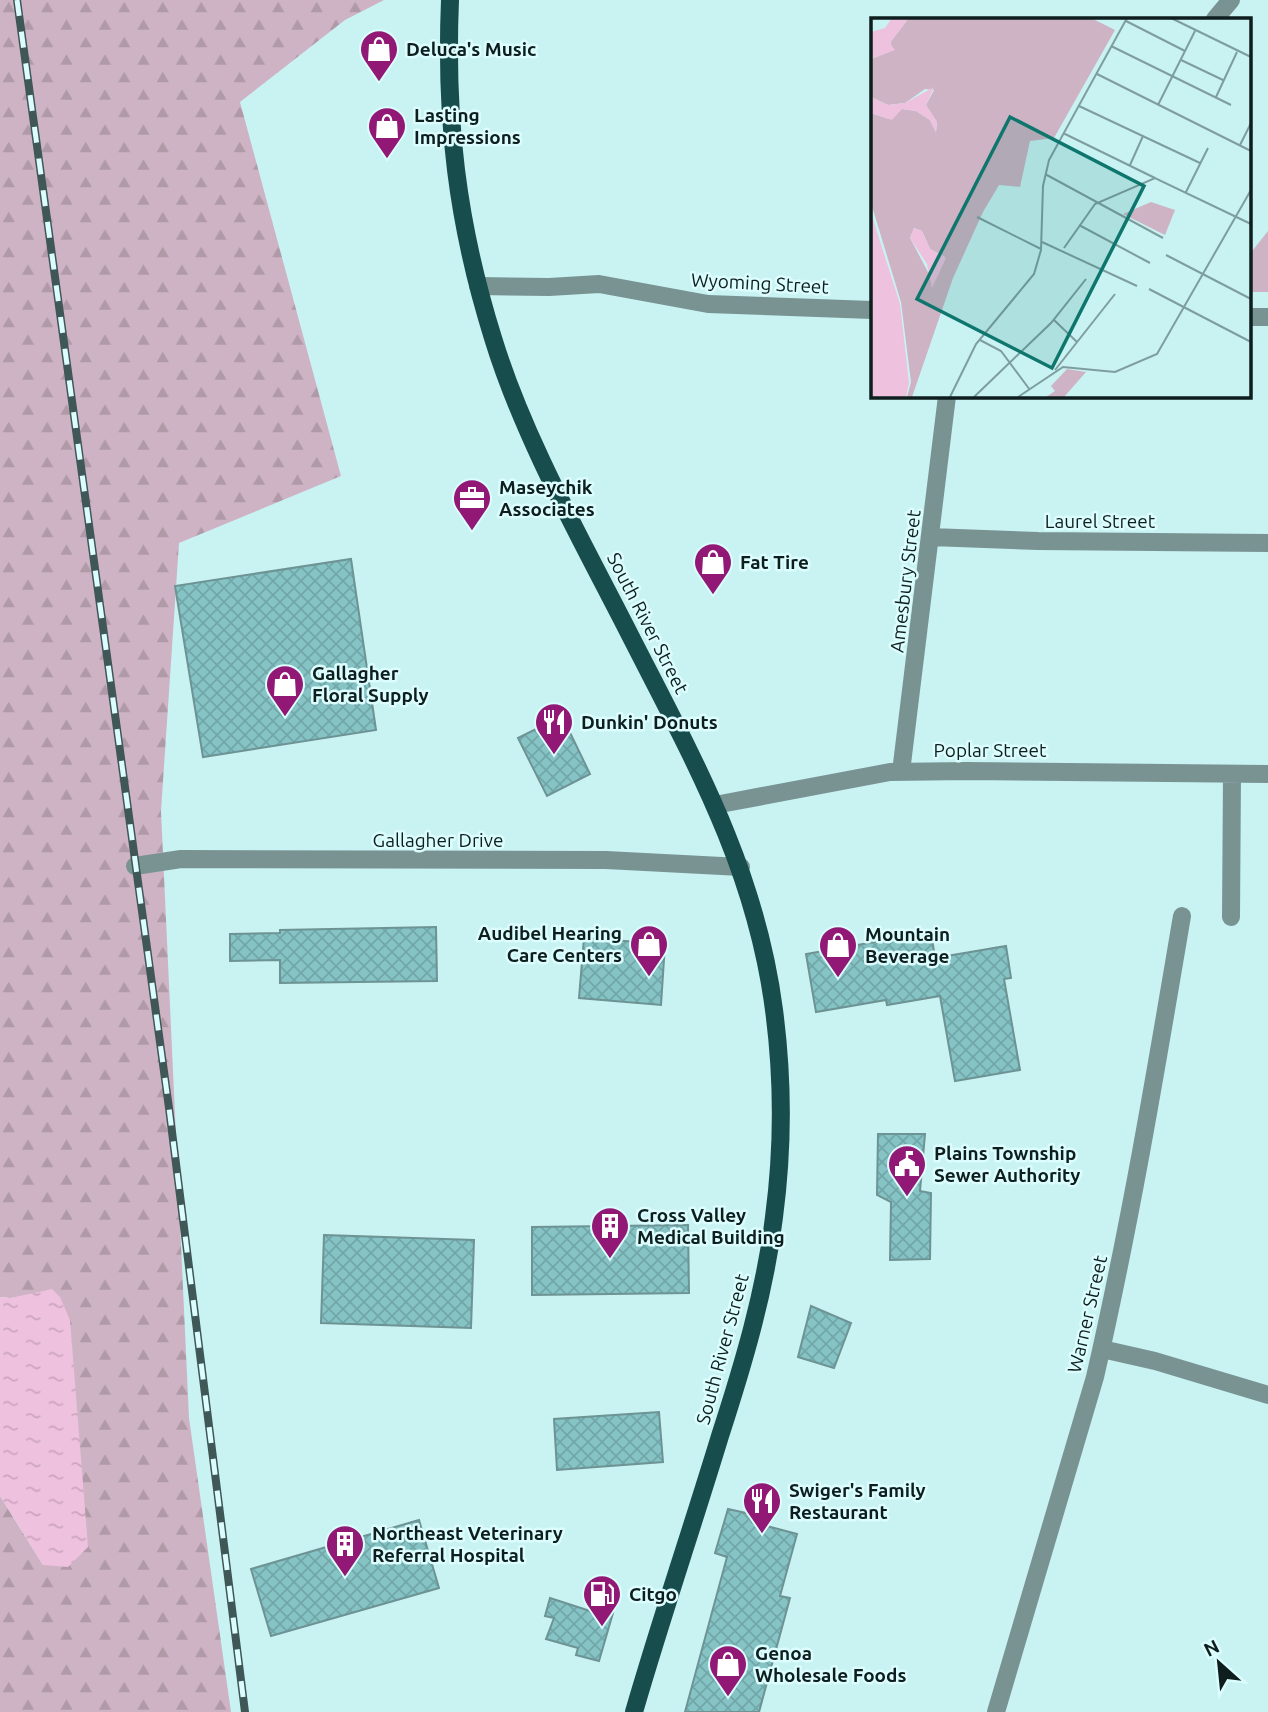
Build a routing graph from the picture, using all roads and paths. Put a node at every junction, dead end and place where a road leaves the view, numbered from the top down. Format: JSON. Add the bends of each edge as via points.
{"nodes":[{"id":1,"x":450,"y":0,"type":"edge"},
{"id":2,"x":1231,"y":0,"type":"edge"},
{"id":3,"x":1216,"y":18,"type":"edge"},
{"id":4,"x":478,"y":286,"type":"junction"},
{"id":5,"x":871,"y":310,"type":"edge"},
{"id":6,"x":1250,"y":317,"type":"edge"},
{"id":7,"x":1268,"y":317,"type":"edge"},
{"id":8,"x":947,"y":397,"type":"edge"},
{"id":9,"x":931,"y":537,"type":"junction"},
{"id":10,"x":1268,"y":543,"type":"edge"},
{"id":11,"x":901,"y":772,"type":"junction"},
{"id":12,"x":1232,"y":774,"type":"junction"},
{"id":13,"x":1268,"y":774,"type":"edge"},
{"id":14,"x":715,"y":805,"type":"junction"},
{"id":15,"x":135,"y":866,"type":"dead end"},
{"id":16,"x":741,"y":866,"type":"junction"},
{"id":17,"x":1182,"y":916,"type":"dead end"},
{"id":18,"x":1231,"y":917,"type":"dead end"},
{"id":19,"x":1102,"y":1349,"type":"junction"},
{"id":20,"x":1268,"y":1395,"type":"edge"},
{"id":21,"x":634,"y":1712,"type":"edge"},
{"id":22,"x":996,"y":1712,"type":"edge"}],
"edges":[{"from":1,"to":4,"type":"main road","name":"South River Street","via":[[453,160]]},
{"from":2,"to":3,"type":"street"},
{"from":4,"to":5,"type":"street","name":"Wyoming Street","via":[[599,284],[708,304]]},
{"from":4,"to":14,"type":"main road","name":"South River Street","via":[[493,341],[539,454]]},
{"from":6,"to":7,"type":"street"},
{"from":8,"to":9,"type":"street","name":"Amesbury Street"},
{"from":9,"to":10,"type":"street","name":"Laurel Street"},
{"from":9,"to":11,"type":"street","name":"Amesbury Street"},
{"from":11,"to":12,"type":"street","name":"Poplar Street"},
{"from":11,"to":14,"type":"street","name":"Poplar Street"},
{"from":12,"to":13,"type":"street","name":"Poplar Street"},
{"from":12,"to":18,"type":"street"},
{"from":14,"to":16,"type":"main road","name":"South River Street"},
{"from":15,"to":16,"type":"street","name":"Gallagher Drive","via":[[181,859],[606,860]]},
{"from":16,"to":21,"type":"main road","name":"South River Street","via":[[765,953],[774,1012],[780,1082],[775,1214],[763,1285],[737,1382]]},
{"from":17,"to":19,"type":"street","name":"Warner Street"},
{"from":19,"to":20,"type":"street"},
{"from":19,"to":22,"type":"street","name":"Warner Street"}]}
